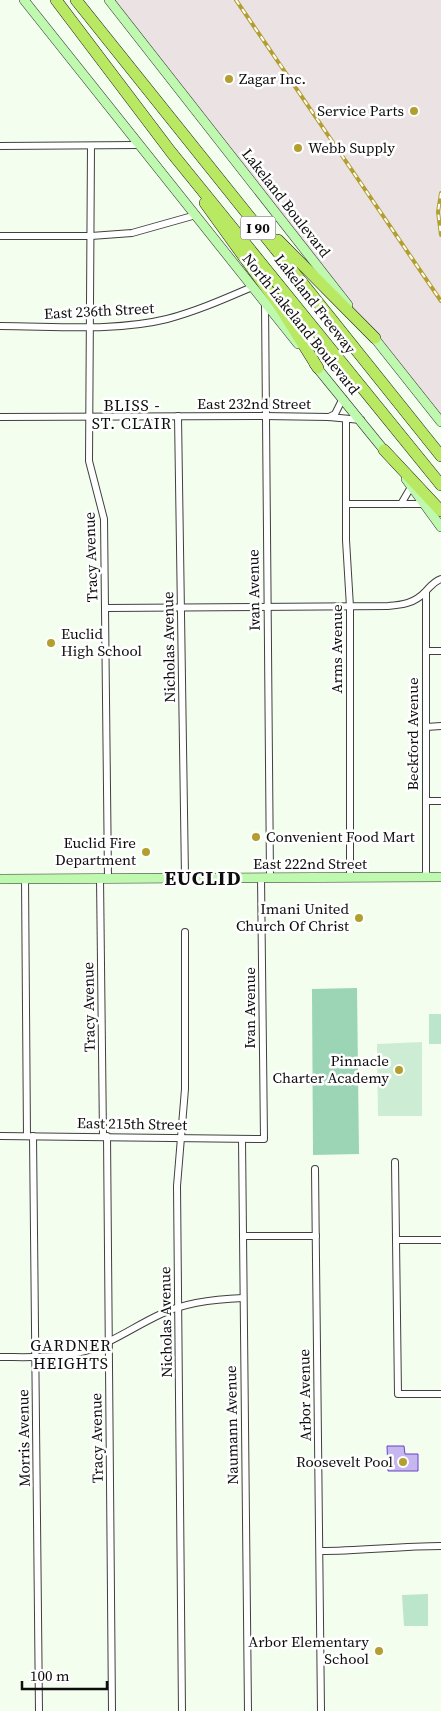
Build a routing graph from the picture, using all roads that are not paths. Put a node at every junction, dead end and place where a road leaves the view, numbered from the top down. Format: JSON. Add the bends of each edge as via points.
{"nodes":[{"id":1,"x":56,"y":0,"type":"edge"},
{"id":2,"x":76,"y":0,"type":"edge"},
{"id":3,"x":109,"y":0,"type":"edge"},
{"id":4,"x":27,"y":3,"type":"edge"},
{"id":5,"x":138,"y":145,"type":"junction"},
{"id":6,"x":0,"y":146,"type":"edge"},
{"id":7,"x":91,"y":146,"type":"junction"},
{"id":8,"x":171,"y":152,"type":"junction"},
{"id":9,"x":216,"y":178,"type":"junction"},
{"id":10,"x":196,"y":215,"type":"junction"},
{"id":11,"x":0,"y":236,"type":"edge"},
{"id":12,"x":90,"y":236,"type":"junction"},
{"id":13,"x":252,"y":287,"type":"junction"},
{"id":14,"x":265,"y":303,"type":"junction"},
{"id":15,"x":0,"y":326,"type":"edge"},
{"id":16,"x":89,"y":326,"type":"junction"},
{"id":17,"x":375,"y":338,"type":"junction"},
{"id":18,"x":318,"y":368,"type":"junction"},
{"id":19,"x":343,"y":398,"type":"junction"},
{"id":20,"x":178,"y":416,"type":"junction"},
{"id":21,"x":264,"y":416,"type":"junction"},
{"id":22,"x":0,"y":417,"type":"edge"},
{"id":23,"x":329,"y":417,"type":"junction"},
{"id":24,"x":89,"y":418,"type":"junction"},
{"id":25,"x":346,"y":420,"type":"junction"},
{"id":26,"x":362,"y":420,"type":"junction"},
{"id":27,"x":441,"y":422,"type":"edge"},
{"id":28,"x":384,"y":450,"type":"junction"},
{"id":29,"x":441,"y":456,"type":"edge"},
{"id":30,"x":441,"y":485,"type":"edge"},
{"id":31,"x":411,"y":487,"type":"junction"},
{"id":32,"x":346,"y":504,"type":"junction"},
{"id":33,"x":401,"y":504,"type":"junction"},
{"id":34,"x":423,"y":504,"type":"junction"},
{"id":35,"x":441,"y":511,"type":"edge"},
{"id":36,"x":441,"y":527,"type":"edge"},
{"id":37,"x":441,"y":579,"type":"edge"},
{"id":38,"x":426,"y":592,"type":"junction"},
{"id":39,"x":266,"y":607,"type":"junction"},
{"id":40,"x":350,"y":607,"type":"junction"},
{"id":41,"x":106,"y":608,"type":"junction"},
{"id":42,"x":182,"y":608,"type":"junction"},
{"id":43,"x":426,"y":651,"type":"junction"},
{"id":44,"x":441,"y":651,"type":"edge"},
{"id":45,"x":426,"y":726,"type":"junction"},
{"id":46,"x":441,"y":726,"type":"edge"},
{"id":47,"x":426,"y":801,"type":"junction"},
{"id":48,"x":441,"y":801,"type":"edge"},
{"id":49,"x":350,"y":877,"type":"junction"},
{"id":50,"x":426,"y":877,"type":"junction"},
{"id":51,"x":441,"y":877,"type":"edge"},
{"id":52,"x":0,"y":878,"type":"edge"},
{"id":53,"x":25,"y":878,"type":"junction"},
{"id":54,"x":104,"y":878,"type":"junction"},
{"id":55,"x":185,"y":878,"type":"junction"},
{"id":56,"x":266,"y":878,"type":"junction"},
{"id":57,"x":185,"y":932,"type":"dead end"},
{"id":58,"x":0,"y":1136,"type":"edge"},
{"id":59,"x":30,"y":1136,"type":"junction"},
{"id":60,"x":105,"y":1136,"type":"junction"},
{"id":61,"x":181,"y":1137,"type":"junction"},
{"id":62,"x":242,"y":1139,"type":"junction"},
{"id":63,"x":264,"y":1139,"type":"joint"},
{"id":64,"x":396,"y":1162,"type":"dead end"},
{"id":65,"x":315,"y":1169,"type":"dead end"},
{"id":66,"x":243,"y":1236,"type":"junction"},
{"id":67,"x":316,"y":1236,"type":"junction"},
{"id":68,"x":396,"y":1240,"type":"junction"},
{"id":69,"x":441,"y":1240,"type":"edge"},
{"id":70,"x":243,"y":1298,"type":"junction"},
{"id":71,"x":178,"y":1309,"type":"junction"},
{"id":72,"x":109,"y":1341,"type":"junction"},
{"id":73,"x":0,"y":1357,"type":"edge"},
{"id":74,"x":36,"y":1357,"type":"junction"},
{"id":75,"x":441,"y":1394,"type":"edge"},
{"id":76,"x":441,"y":1546,"type":"edge"},
{"id":77,"x":320,"y":1551,"type":"junction"},
{"id":78,"x":39,"y":1711,"type":"edge"},
{"id":79,"x":112,"y":1711,"type":"edge"},
{"id":80,"x":182,"y":1711,"type":"edge"},
{"id":81,"x":248,"y":1711,"type":"edge"},
{"id":82,"x":321,"y":1711,"type":"edge"}],
"edges":[{"from":1,"to":8,"type":"highway","name":"Lakeland Freeway","number":"I 90"},
{"from":2,"to":9,"type":"highway","name":"Lakeland Freeway","number":"I 90"},
{"from":3,"to":17,"type":"street","name":"Lakeland Boulevard"},
{"from":4,"to":5,"type":"street","name":"North Lakeland Boulevard"},
{"from":5,"to":7,"type":"street"},
{"from":5,"to":10,"type":"street","name":"North Lakeland Boulevard"},
{"from":6,"to":7,"type":"street"},
{"from":7,"to":12,"type":"street","name":"Tracy Avenue"},
{"from":8,"to":18,"type":"highway","via":[[280,307]]},
{"from":8,"to":30,"type":"highway","name":"Lakeland Freeway","number":"I 90"},
{"from":9,"to":17,"type":"highway"},
{"from":9,"to":29,"type":"highway","name":"Lakeland Freeway","number":"I 90"},
{"from":10,"to":12,"type":"street","via":[[132,233]]},
{"from":10,"to":13,"type":"street","name":"North Lakeland Boulevard"},
{"from":11,"to":12,"type":"street"},
{"from":12,"to":16,"type":"street","name":"Tracy Avenue"},
{"from":13,"to":14,"type":"street","name":"North Lakeland Boulevard"},
{"from":13,"to":16,"type":"street","name":"East 236th Street","via":[[202,309],[165,319]]},
{"from":14,"to":18,"type":"street","name":"North Lakeland Boulevard"},
{"from":14,"to":21,"type":"street","name":"Ivan Avenue"},
{"from":15,"to":16,"type":"street","name":"East 236th Street"},
{"from":16,"to":24,"type":"street","name":"Tracy Avenue"},
{"from":17,"to":27,"type":"street","name":"Lakeland Boulevard"},
{"from":18,"to":19,"type":"street","name":"North Lakeland Boulevard"},
{"from":19,"to":23,"type":"street","via":[[335,414]]},
{"from":19,"to":26,"type":"street","name":"North Lakeland Boulevard"},
{"from":20,"to":21,"type":"street","name":"East 232nd Street"},
{"from":20,"to":24,"type":"street","name":"East 232nd Street"},
{"from":20,"to":42,"type":"street","name":"Nicholas Avenue"},
{"from":21,"to":23,"type":"street","name":"East 232nd Street"},
{"from":21,"to":39,"type":"street","name":"Ivan Avenue"},
{"from":22,"to":24,"type":"street","name":"East 232nd Street"},
{"from":23,"to":25,"type":"street"},
{"from":24,"to":41,"type":"street","name":"Tracy Avenue","via":[[89,461],[104,519]]},
{"from":25,"to":26,"type":"street"},
{"from":25,"to":32,"type":"street","name":"Arms Avenue"},
{"from":26,"to":28,"type":"street","name":"North Lakeland Boulevard"},
{"from":28,"to":31,"type":"street","name":"North Lakeland Boulevard"},
{"from":28,"to":35,"type":"highway"},
{"from":31,"to":33,"type":"street"},
{"from":31,"to":34,"type":"street","name":"North Lakeland Boulevard"},
{"from":32,"to":33,"type":"street"},
{"from":32,"to":40,"type":"street","name":"Arms Avenue"},
{"from":33,"to":34,"type":"street"},
{"from":34,"to":36,"type":"street","name":"North Lakeland Boulevard"},
{"from":37,"to":38,"type":"street"},
{"from":38,"to":40,"type":"street","via":[[404,605]]},
{"from":38,"to":43,"type":"street","name":"Beckford Avenue"},
{"from":39,"to":40,"type":"street"},
{"from":39,"to":42,"type":"street"},
{"from":39,"to":56,"type":"street","name":"Ivan Avenue"},
{"from":40,"to":49,"type":"street","name":"Arms Avenue"},
{"from":41,"to":42,"type":"street"},
{"from":41,"to":54,"type":"street","name":"Tracy Avenue"},
{"from":42,"to":55,"type":"street","name":"Nicholas Avenue"},
{"from":43,"to":44,"type":"street"},
{"from":43,"to":45,"type":"street","name":"Beckford Avenue"},
{"from":45,"to":46,"type":"street"},
{"from":45,"to":47,"type":"street","name":"Beckford Avenue"},
{"from":47,"to":48,"type":"street"},
{"from":47,"to":50,"type":"street","name":"Beckford Avenue"},
{"from":49,"to":50,"type":"street","name":"East 222nd Street"},
{"from":49,"to":56,"type":"street","name":"East 222nd Street"},
{"from":50,"to":51,"type":"street","name":"East 222nd Street"},
{"from":52,"to":53,"type":"street","name":"East 222nd Street"},
{"from":53,"to":54,"type":"street","name":"East 222nd Street"},
{"from":53,"to":59,"type":"street","name":"Morris Avenue"},
{"from":54,"to":55,"type":"street","name":"East 222nd Street"},
{"from":54,"to":60,"type":"street","name":"Tracy Avenue"},
{"from":55,"to":56,"type":"street","name":"East 222nd Street"},
{"from":56,"to":63,"type":"street","name":"Ivan Avenue"},
{"from":57,"to":61,"type":"street","name":"Nicholas Avenue","via":[[185,1088]]},
{"from":58,"to":59,"type":"street","name":"East 215th Street"},
{"from":59,"to":60,"type":"street","name":"East 215th Street"},
{"from":59,"to":74,"type":"street","name":"Morris Avenue"},
{"from":60,"to":61,"type":"street","name":"East 215th Street"},
{"from":60,"to":72,"type":"street","name":"Tracy Avenue"},
{"from":61,"to":62,"type":"street","name":"East 215th Street"},
{"from":61,"to":71,"type":"street","name":"Nicholas Avenue","via":[[177,1186]]},
{"from":62,"to":63,"type":"street","name":"East 215th Street"},
{"from":62,"to":66,"type":"street","name":"Naumann Avenue"},
{"from":64,"to":68,"type":"street"},
{"from":65,"to":67,"type":"street","name":"Arbor Avenue"},
{"from":66,"to":67,"type":"street"},
{"from":66,"to":70,"type":"street","name":"Naumann Avenue"},
{"from":67,"to":77,"type":"street","name":"Arbor Avenue"},
{"from":68,"to":69,"type":"street"},
{"from":68,"to":75,"type":"street","via":[[398,1394]]},
{"from":70,"to":71,"type":"street","via":[[198,1302]]},
{"from":70,"to":81,"type":"street","name":"Naumann Avenue"},
{"from":71,"to":72,"type":"street","via":[[163,1313]]},
{"from":71,"to":80,"type":"street","name":"Nicholas Avenue"},
{"from":72,"to":74,"type":"street","via":[[80,1352]]},
{"from":72,"to":79,"type":"street","name":"Tracy Avenue"},
{"from":73,"to":74,"type":"street"},
{"from":74,"to":78,"type":"street","name":"Morris Avenue"},
{"from":76,"to":77,"type":"street"},
{"from":77,"to":82,"type":"street","name":"Arbor Avenue"}]}
